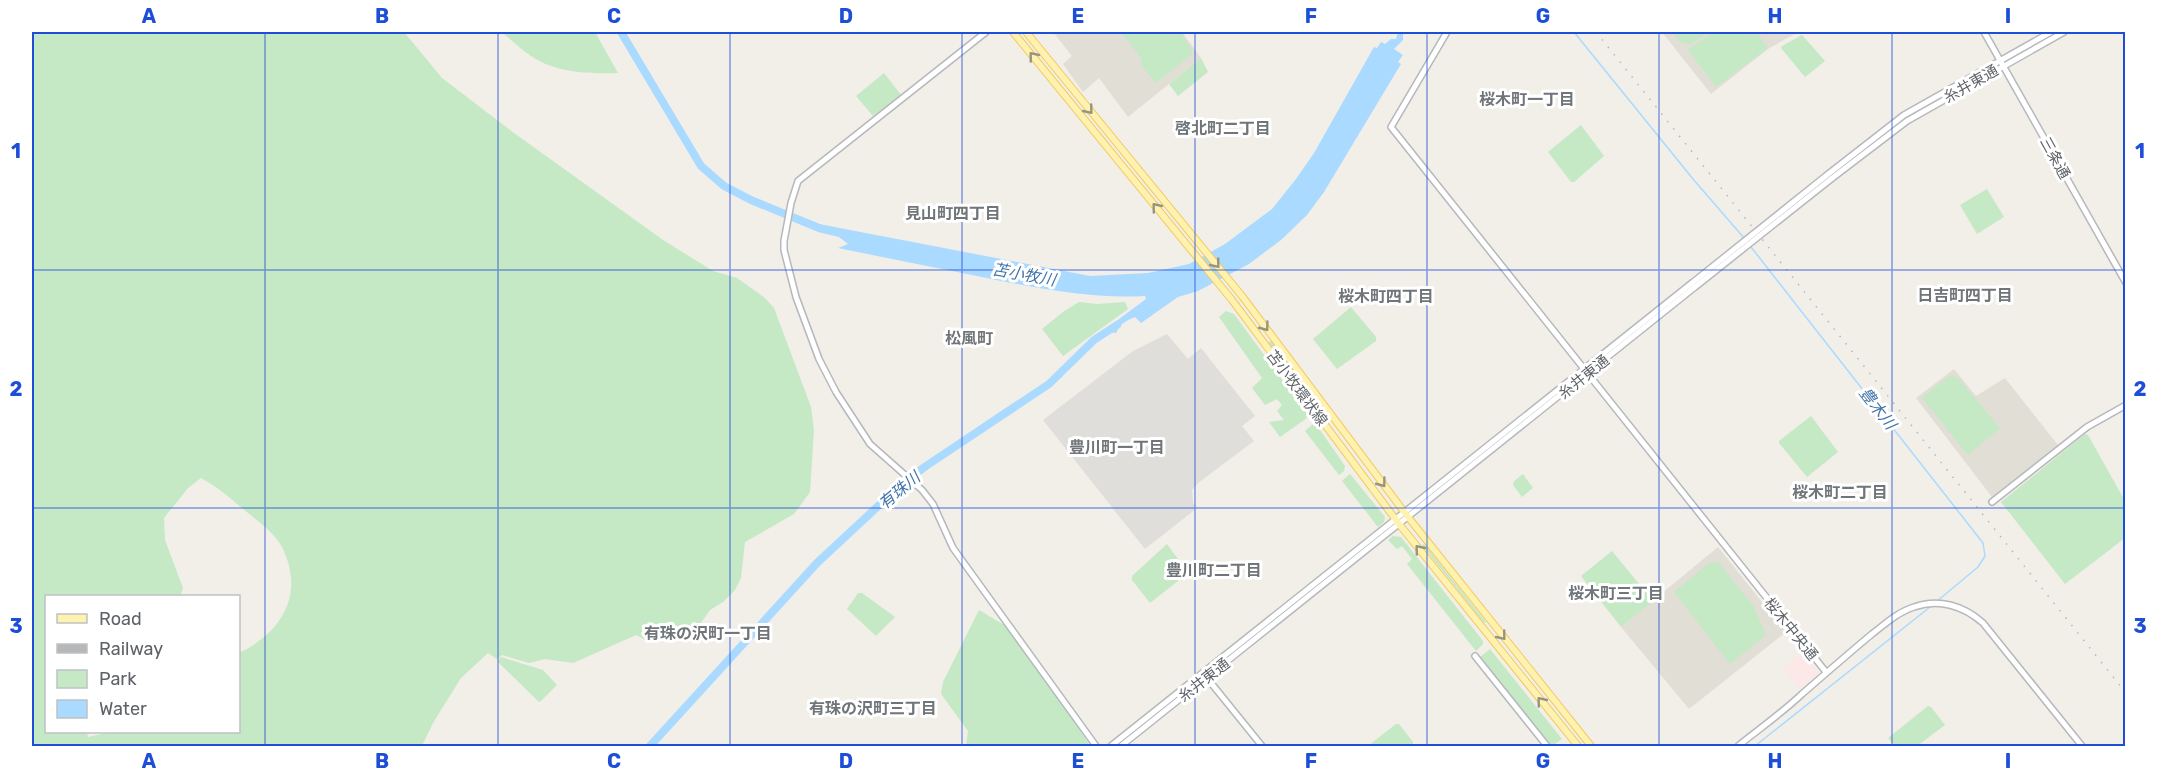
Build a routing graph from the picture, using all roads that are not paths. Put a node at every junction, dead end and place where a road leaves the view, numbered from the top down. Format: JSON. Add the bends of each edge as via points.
{"nodes":[{"id":1,"x":986,"y":32,"type":"edge"},
{"id":2,"x":1013,"y":32,"type":"edge"},
{"id":3,"x":1026,"y":32,"type":"edge"},
{"id":4,"x":1447,"y":32,"type":"edge"},
{"id":5,"x":1984,"y":32,"type":"edge"},
{"id":6,"x":2051,"y":32,"type":"edge"},
{"id":7,"x":2064,"y":32,"type":"edge"},
{"id":8,"x":2002,"y":63,"type":"junction"},
{"id":9,"x":2126,"y":283,"type":"edge"},
{"id":10,"x":1585,"y":372,"type":"junction"},
{"id":11,"x":2126,"y":405,"type":"edge"},
{"id":12,"x":1992,"y":502,"type":"dead end"},
{"id":13,"x":1406,"y":515,"type":"junction"},
{"id":14,"x":1397,"y":521,"type":"junction"},
{"id":15,"x":1475,"y":656,"type":"dead end"},
{"id":16,"x":1826,"y":672,"type":"junction"},
{"id":17,"x":1207,"y":678,"type":"junction"},
{"id":18,"x":1096,"y":747,"type":"edge"},
{"id":19,"x":1112,"y":747,"type":"edge"},
{"id":20,"x":1121,"y":747,"type":"edge"},
{"id":21,"x":1262,"y":747,"type":"edge"},
{"id":22,"x":1548,"y":747,"type":"edge"},
{"id":23,"x":1578,"y":747,"type":"edge"},
{"id":24,"x":1591,"y":747,"type":"edge"},
{"id":25,"x":1738,"y":747,"type":"edge"},
{"id":26,"x":2082,"y":747,"type":"edge"}],
"edges":[{"from":1,"to":18,"type":"street","via":[[798,182],[784,250],[796,297],[836,392],[870,444],[933,504],[953,548]]},
{"from":14,"to":2,"type":"main road","name":"苫小牧環状線","one_way":true,"via":[[1220,285]]},
{"from":3,"to":13,"type":"main road","name":"苫小牧環状線","one_way":true,"via":[[1229,280]]},
{"from":4,"to":10,"type":"street","name":"桜木中央通","via":[[1391,127]]},
{"from":5,"to":8,"type":"street","name":"三条通"},
{"from":6,"to":8,"type":"street","name":"糸井東通"},
{"from":7,"to":8,"type":"street","name":"糸井東通"},
{"from":8,"to":9,"type":"street","name":"三条通"},
{"from":8,"to":10,"type":"street","name":"糸井東通","bridge":true,"via":[[1907,121],[1829,177]]},
{"from":10,"to":13,"type":"street","name":"糸井東通"},
{"from":10,"to":16,"type":"street","name":"桜木中央通"},
{"from":11,"to":12,"type":"street","via":[[2087,427]]},
{"from":13,"to":14,"type":"street","name":"糸井東通"},
{"from":13,"to":24,"type":"main road","name":"苫小牧環状線","one_way":true},
{"from":14,"to":17,"type":"street","name":"糸井東通"},
{"from":14,"to":19,"type":"street","name":"糸井東通"},
{"from":23,"to":14,"type":"main road","name":"苫小牧環状線","one_way":true},
{"from":15,"to":22,"type":"street"},
{"from":16,"to":25,"type":"street"},
{"from":16,"to":26,"type":"street","name":"桜木中央通","via":[[1895,616],[1915,606],[1941,603],[1967,611],[1983,622]]},
{"from":17,"to":20,"type":"street","name":"糸井東通"},
{"from":17,"to":21,"type":"street"}]}
